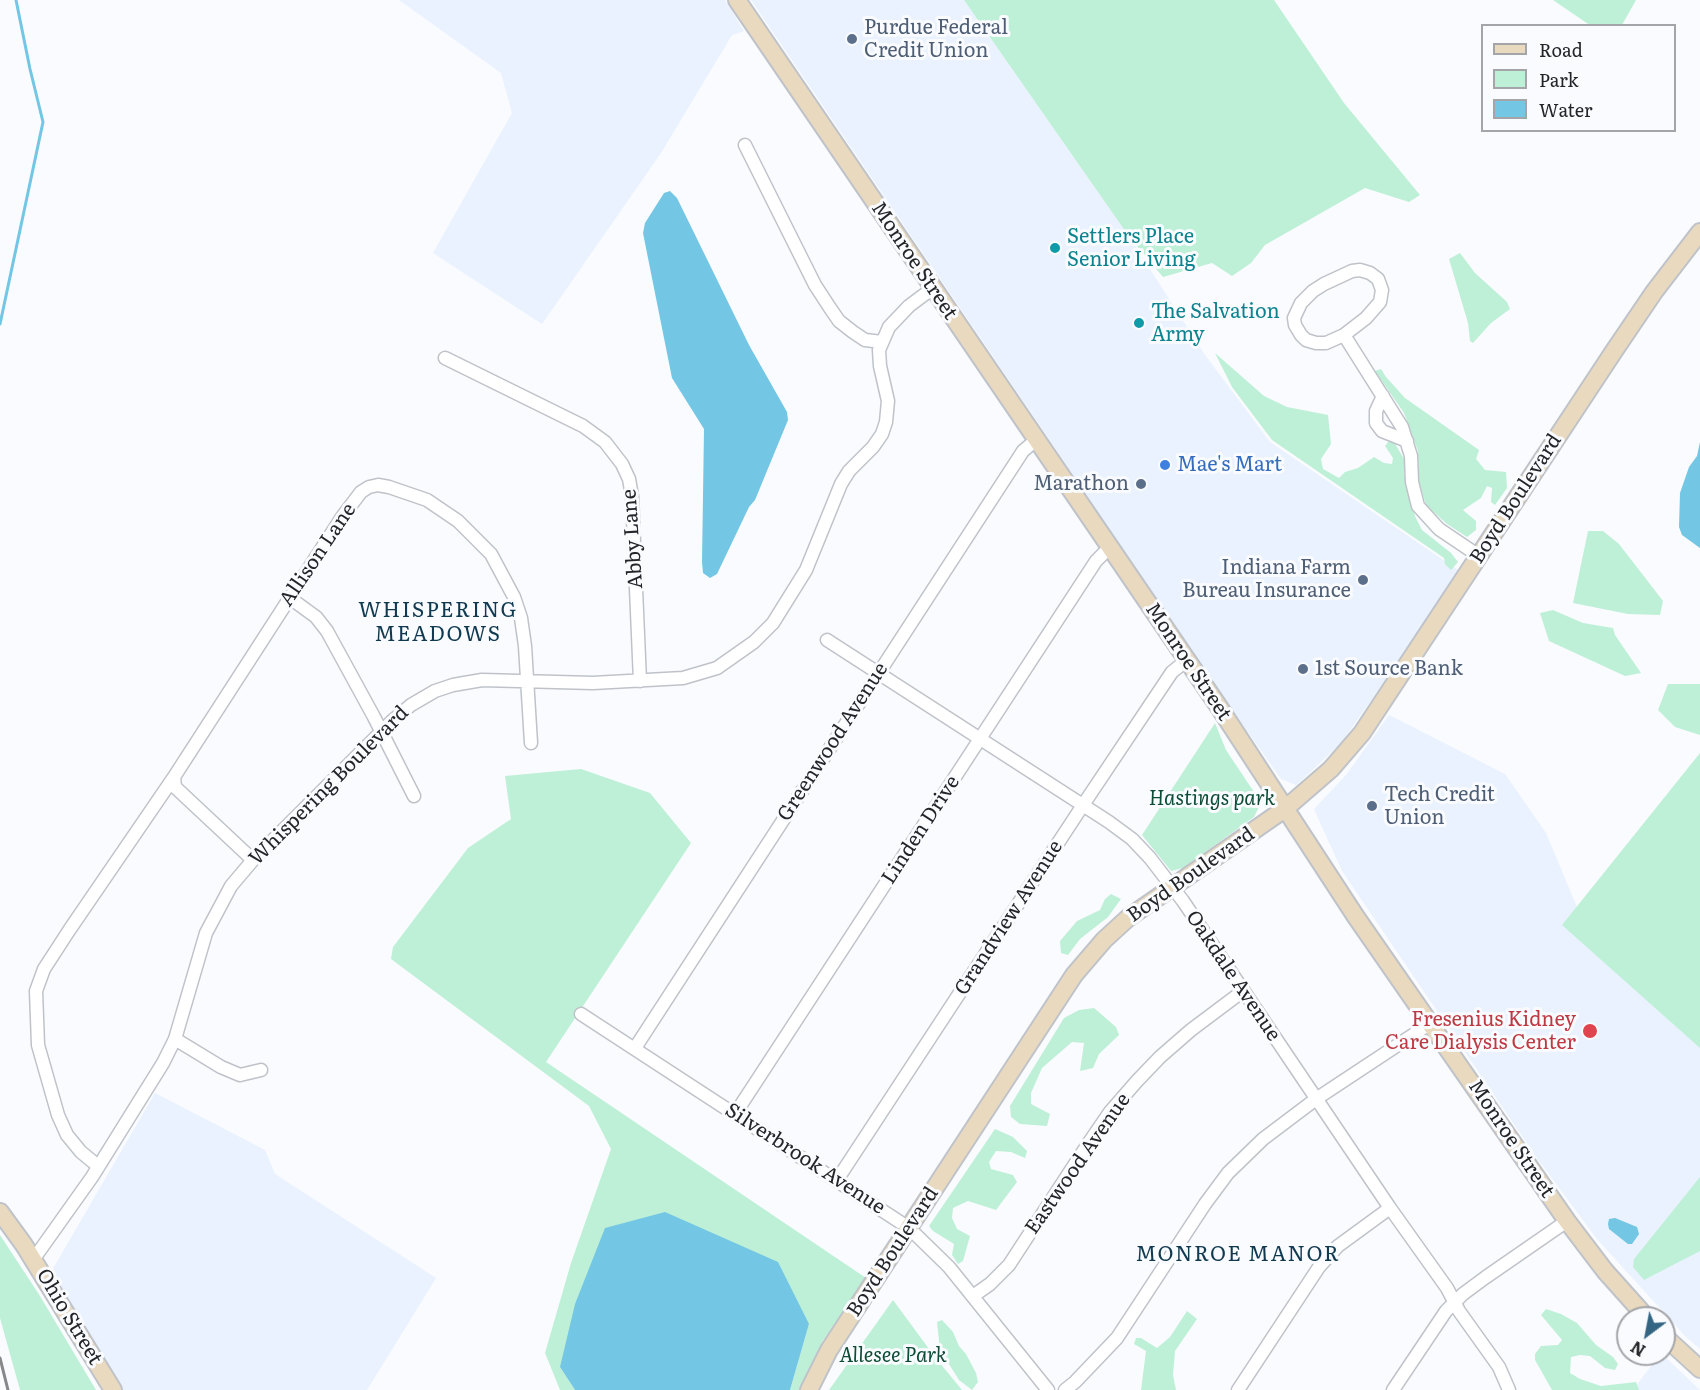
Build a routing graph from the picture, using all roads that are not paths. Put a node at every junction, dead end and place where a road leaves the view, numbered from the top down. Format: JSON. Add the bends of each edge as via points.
{"nodes":[{"id":1,"x":737,"y":0,"type":"edge"},
{"id":2,"x":745,"y":145,"type":"dead end"},
{"id":3,"x":1700,"y":232,"type":"edge"},
{"id":4,"x":933,"y":288,"type":"junction"},
{"id":5,"x":1344,"y":335,"type":"junction"},
{"id":6,"x":882,"y":342,"type":"junction"},
{"id":7,"x":445,"y":358,"type":"dead end"},
{"id":8,"x":1383,"y":396,"type":"junction"},
{"id":9,"x":1036,"y":440,"type":"junction"},
{"id":10,"x":1407,"y":441,"type":"junction"},
{"id":11,"x":1109,"y":548,"type":"junction"},
{"id":12,"x":1479,"y":556,"type":"junction"},
{"id":13,"x":290,"y":597,"type":"junction"},
{"id":14,"x":827,"y":640,"type":"dead end"},
{"id":15,"x":1187,"y":660,"type":"junction"},
{"id":16,"x":878,"y":673,"type":"junction"},
{"id":17,"x":527,"y":681,"type":"junction"},
{"id":18,"x":640,"y":681,"type":"junction"},
{"id":19,"x":382,"y":733,"type":"junction"},
{"id":20,"x":980,"y":740,"type":"junction"},
{"id":21,"x":531,"y":743,"type":"dead end"},
{"id":22,"x":174,"y":777,"type":"junction"},
{"id":23,"x":414,"y":796,"type":"dead end"},
{"id":24,"x":1083,"y":805,"type":"junction"},
{"id":25,"x":1286,"y":808,"type":"junction"},
{"id":26,"x":253,"y":860,"type":"junction"},
{"id":27,"x":1171,"y":888,"type":"junction"},
{"id":28,"x":1243,"y":991,"type":"junction"},
{"id":29,"x":581,"y":1014,"type":"dead end"},
{"id":30,"x":1431,"y":1023,"type":"junction"},
{"id":31,"x":175,"y":1040,"type":"junction"},
{"id":32,"x":635,"y":1048,"type":"junction"},
{"id":33,"x":261,"y":1070,"type":"dead end"},
{"id":34,"x":1316,"y":1099,"type":"junction"},
{"id":35,"x":735,"y":1114,"type":"junction"},
{"id":36,"x":98,"y":1166,"type":"junction"},
{"id":37,"x":837,"y":1180,"type":"junction"},
{"id":38,"x":1390,"y":1208,"type":"junction"},
{"id":39,"x":0,"y":1212,"type":"edge"},
{"id":40,"x":1567,"y":1221,"type":"junction"},
{"id":41,"x":909,"y":1228,"type":"junction"},
{"id":42,"x":33,"y":1260,"type":"junction"},
{"id":43,"x":973,"y":1296,"type":"junction"},
{"id":44,"x":1455,"y":1302,"type":"junction"},
{"id":45,"x":1636,"y":1306,"type":"edge"},
{"id":46,"x":1676,"y":1347,"type":"edge"},
{"id":47,"x":1700,"y":1369,"type":"edge"},
{"id":48,"x":113,"y":1390,"type":"edge"},
{"id":49,"x":809,"y":1390,"type":"edge"},
{"id":50,"x":1048,"y":1390,"type":"edge"},
{"id":51,"x":1065,"y":1390,"type":"edge"},
{"id":52,"x":1238,"y":1390,"type":"edge"},
{"id":53,"x":1393,"y":1390,"type":"edge"},
{"id":54,"x":1509,"y":1390,"type":"edge"}],
"edges":[{"from":1,"to":4,"type":"street","name":"Monroe Street"},
{"from":2,"to":6,"type":"street","via":[[815,285],[839,321],[865,340]]},
{"from":3,"to":12,"type":"street","name":"Boyd Boulevard","via":[[1641,312]]},
{"from":4,"to":6,"type":"street","via":[[889,327]]},
{"from":4,"to":9,"type":"street","name":"Monroe Street"},
{"from":5,"to":5,"type":"street","via":[[1380,302],[1382,290],[1378,279],[1370,273],[1360,270],[1340,276],[1300,303],[1294,318],[1297,331],[1306,340],[1326,343]]},
{"from":5,"to":8,"type":"street"},
{"from":6,"to":18,"type":"street","name":"Whispering Boulevard","via":[[880,366],[888,410],[882,434],[841,484],[806,570],[773,622],[754,642],[717,668],[683,678]]},
{"from":7,"to":18,"type":"street","name":"Abby Lane","via":[[584,426],[605,442],[622,464],[632,496]]},
{"from":8,"to":10,"type":"street"},
{"from":8,"to":10,"type":"street","via":[[1376,411],[1376,423],[1382,431]]},
{"from":9,"to":11,"type":"street","name":"Monroe Street"},
{"from":9,"to":16,"type":"street","name":"Greenwood Avenue","via":[[1023,451]]},
{"from":10,"to":12,"type":"street","via":[[1418,506],[1439,529]]},
{"from":11,"to":15,"type":"street","name":"Monroe Street"},
{"from":11,"to":20,"type":"street","name":"Linden Drive","via":[[1096,561]]},
{"from":12,"to":25,"type":"street","name":"Boyd Boulevard","via":[[1362,733],[1331,769]]},
{"from":13,"to":17,"type":"street","name":"Allison Lane","via":[[361,492],[378,485],[404,491],[447,512],[491,554],[521,618]]},
{"from":13,"to":19,"type":"street","via":[[316,616],[327,631]]},
{"from":13,"to":22,"type":"street","name":"Allison Lane"},
{"from":14,"to":16,"type":"street","name":"Oakdale Avenue"},
{"from":15,"to":24,"type":"street","name":"Grandview Avenue","via":[[1172,672]]},
{"from":15,"to":25,"type":"street","name":"Monroe Street"},
{"from":16,"to":20,"type":"street","name":"Oakdale Avenue"},
{"from":16,"to":32,"type":"street","name":"Greenwood Avenue"},
{"from":17,"to":18,"type":"street","name":"Whispering Boulevard"},
{"from":17,"to":19,"type":"street","name":"Whispering Boulevard","via":[[482,680],[448,687],[411,705]]},
{"from":17,"to":21,"type":"street","name":"Allison Lane"},
{"from":19,"to":23,"type":"street"},
{"from":19,"to":26,"type":"street","name":"Whispering Boulevard"},
{"from":20,"to":24,"type":"street","name":"Oakdale Avenue"},
{"from":20,"to":35,"type":"street","name":"Linden Drive"},
{"from":22,"to":26,"type":"street","via":[[175,787]]},
{"from":22,"to":36,"type":"street","name":"Allison Lane","via":[[44,969],[36,992],[38,1045],[58,1115],[67,1135]]},
{"from":24,"to":27,"type":"street","name":"Oakdale Avenue","via":[[1132,839]]},
{"from":24,"to":37,"type":"street","name":"Grandview Avenue"},
{"from":25,"to":27,"type":"street","name":"Boyd Boulevard"},
{"from":25,"to":30,"type":"street","name":"Monroe Street"},
{"from":26,"to":31,"type":"street","name":"Whispering Boulevard","via":[[231,886],[206,933]]},
{"from":27,"to":28,"type":"street","name":"Oakdale Avenue"},
{"from":27,"to":41,"type":"street","name":"Boyd Boulevard","via":[[1128,918],[1074,975]]},
{"from":28,"to":34,"type":"street","name":"Oakdale Avenue"},
{"from":28,"to":43,"type":"street","name":"Eastwood Avenue","via":[[1160,1056],[1137,1081],[1086,1146],[1009,1265]]},
{"from":29,"to":32,"type":"street","name":"Silverbrook Avenue"},
{"from":30,"to":34,"type":"street"},
{"from":30,"to":40,"type":"street","name":"Monroe Street"},
{"from":31,"to":33,"type":"street","via":[[240,1075]]},
{"from":31,"to":36,"type":"street","name":"Whispering Boulevard"},
{"from":32,"to":35,"type":"street","name":"Silverbrook Avenue"},
{"from":34,"to":38,"type":"street","name":"Oakdale Avenue"},
{"from":34,"to":51,"type":"street","via":[[1263,1139],[1228,1173],[1117,1338]]},
{"from":35,"to":37,"type":"street","name":"Silverbrook Avenue"},
{"from":36,"to":42,"type":"street","name":"Whispering Boulevard"},
{"from":37,"to":41,"type":"street","name":"Silverbrook Avenue"},
{"from":38,"to":44,"type":"street","name":"Oakdale Avenue"},
{"from":38,"to":52,"type":"street","via":[[1338,1245],[1319,1267]]},
{"from":39,"to":42,"type":"street","name":"Ohio Street"},
{"from":40,"to":44,"type":"street"},
{"from":40,"to":45,"type":"street","name":"Monroe Street"},
{"from":41,"to":43,"type":"street","name":"Silverbrook Avenue","via":[[950,1267]]},
{"from":41,"to":49,"type":"street","name":"Boyd Boulevard","via":[[829,1350]]},
{"from":42,"to":48,"type":"street","name":"Ohio Street"},
{"from":43,"to":50,"type":"street","name":"Silverbrook Avenue"},
{"from":44,"to":53,"type":"street","via":[[1437,1322]]},
{"from":44,"to":54,"type":"street","name":"Oakdale Avenue","via":[[1499,1367]]},
{"from":46,"to":47,"type":"street"}]}
